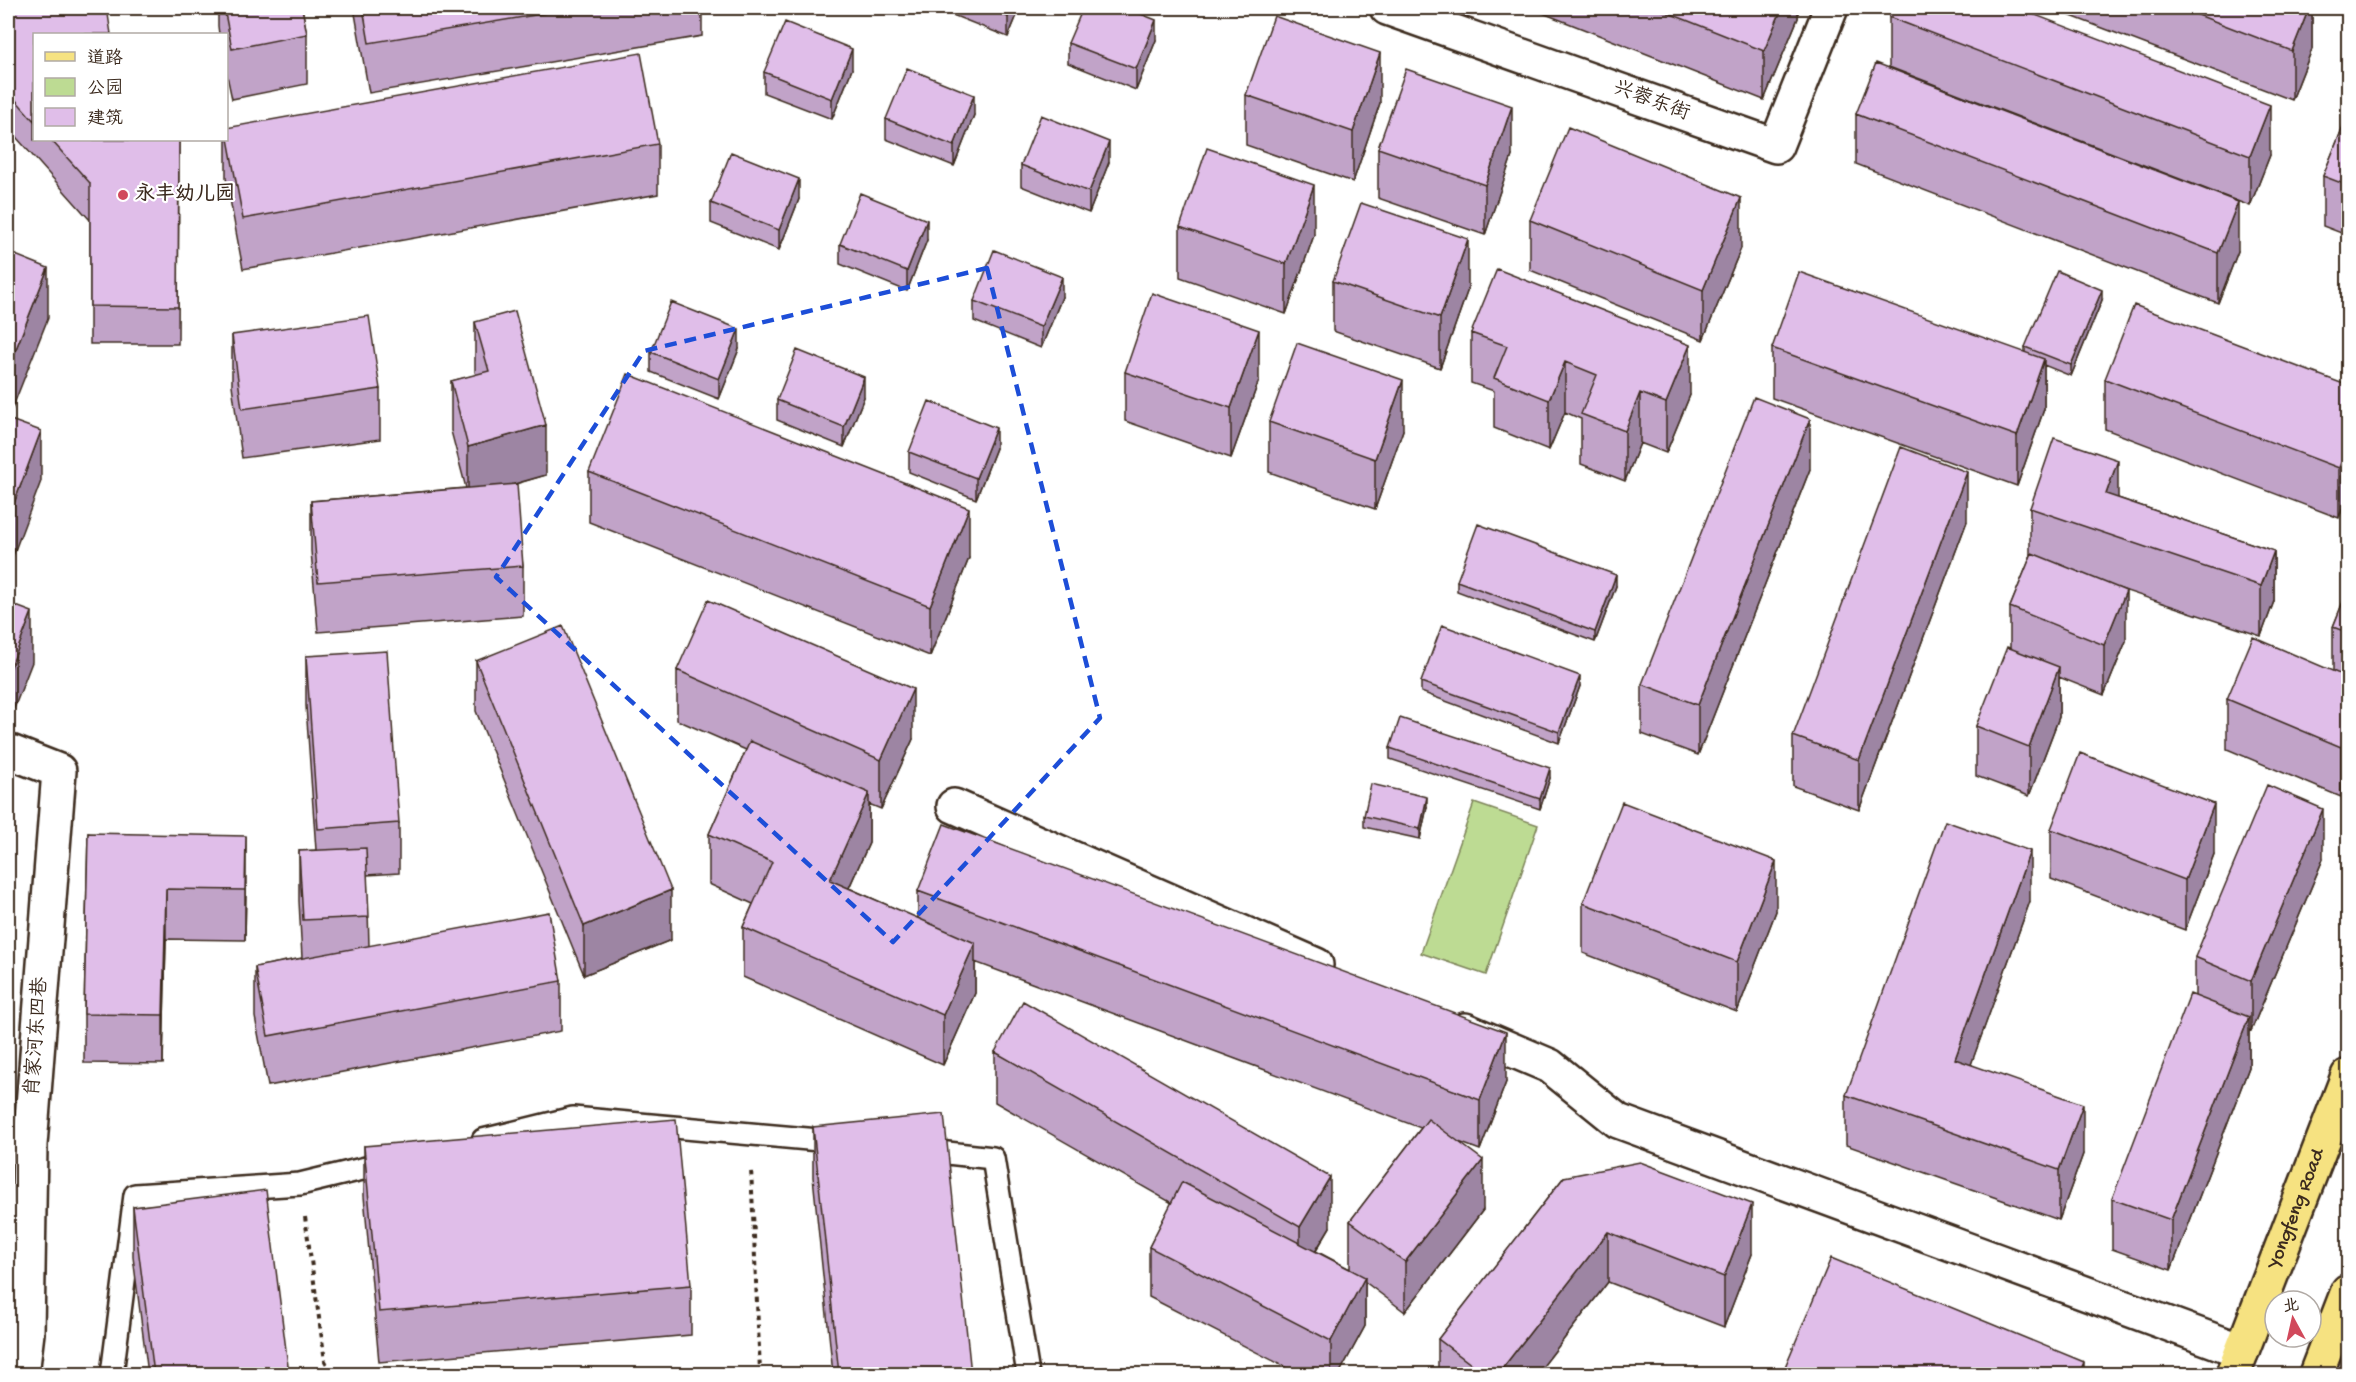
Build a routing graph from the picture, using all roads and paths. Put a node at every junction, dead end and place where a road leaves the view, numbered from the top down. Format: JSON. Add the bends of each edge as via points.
{"nodes":[{"id":1,"x":1387,"y":8,"type":"edge"},
{"id":2,"x":1831,"y":8,"type":"edge"},
{"id":3,"x":8,"y":751,"type":"edge"},
{"id":4,"x":954,"y":806,"type":"dead end"},
{"id":5,"x":1344,"y":977,"type":"edge"},
{"id":6,"x":1441,"y":1019,"type":"edge"},
{"id":7,"x":2349,"y":1076,"type":"edge"},
{"id":8,"x":750,"y":1133,"type":"junction"},
{"id":9,"x":866,"y":1145,"type":"edge"},
{"id":10,"x":459,"y":1146,"type":"edge"},
{"id":11,"x":900,"y":1148,"type":"edge"},
{"id":12,"x":414,"y":1157,"type":"edge"},
{"id":13,"x":300,"y":1184,"type":"junction"},
{"id":14,"x":2349,"y":1291,"type":"edge"},
{"id":15,"x":2237,"y":1363,"type":"edge"},
{"id":16,"x":760,"y":1373,"type":"edge"},
{"id":17,"x":22,"y":1374,"type":"edge"},
{"id":18,"x":112,"y":1374,"type":"edge"},
{"id":19,"x":333,"y":1374,"type":"edge"},
{"id":20,"x":721,"y":1374,"type":"edge"},
{"id":21,"x":1028,"y":1374,"type":"edge"},
{"id":22,"x":2316,"y":1374,"type":"edge"}],
"edges":[{"from":1,"to":2,"type":"street","name":"兴蓉东街","via":[[1776,146]]},
{"from":3,"to":17,"type":"street","name":"肖家河东四巷","via":[[59,771],[30,1145],[27,1333]]},
{"from":4,"to":5,"type":"street"},
{"from":6,"to":15,"type":"street","via":[[1550,1066],[1618,1121]]},
{"from":7,"to":15,"type":"main road","name":"Yongfeng Road"},
{"from":8,"to":9,"type":"lane"},
{"from":8,"to":10,"type":"lane","via":[[573,1118]]},
{"from":8,"to":16,"type":"path"},
{"from":11,"to":21,"type":"lane","via":[[993,1158]]},
{"from":12,"to":13,"type":"lane"},
{"from":13,"to":18,"type":"lane","via":[[135,1195]]},
{"from":13,"to":19,"type":"path","via":[[325,1361]]},
{"from":14,"to":22,"type":"main road"},
{"from":16,"to":20,"type":"path"}]}
